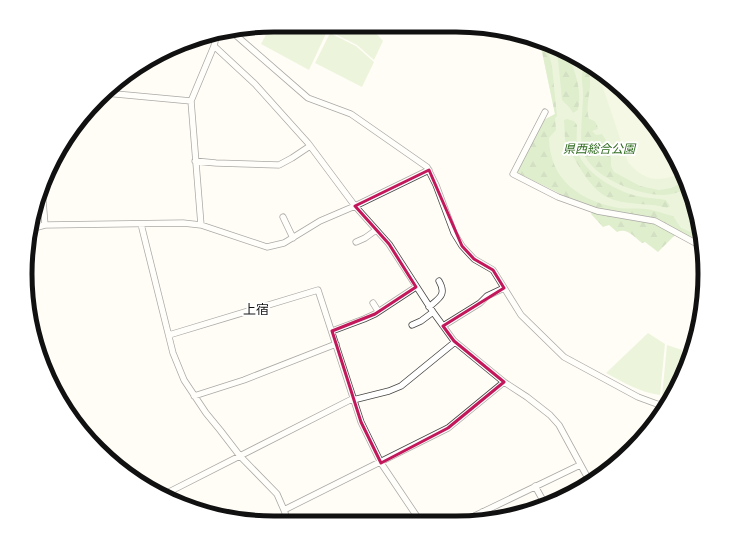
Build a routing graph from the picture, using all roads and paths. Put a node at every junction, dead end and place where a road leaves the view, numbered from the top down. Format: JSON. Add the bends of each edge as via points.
{"nodes":[{"id":1,"x":236,"y":35,"type":"edge"},
{"id":2,"x":216,"y":39,"type":"edge"},
{"id":3,"x":214,"y":46,"type":"junction"},
{"id":4,"x":112,"y":94,"type":"edge"},
{"id":5,"x":191,"y":101,"type":"junction"},
{"id":6,"x":545,"y":112,"type":"dead end"},
{"id":7,"x":310,"y":146,"type":"junction"},
{"id":8,"x":195,"y":161,"type":"junction"},
{"id":9,"x":429,"y":170,"type":"junction"},
{"id":10,"x":43,"y":201,"type":"edge"},
{"id":11,"x":355,"y":206,"type":"junction"},
{"id":12,"x":283,"y":217,"type":"dead end"},
{"id":13,"x":141,"y":224,"type":"junction"},
{"id":14,"x":46,"y":225,"type":"junction"},
{"id":15,"x":201,"y":225,"type":"junction"},
{"id":16,"x":37,"y":227,"type":"edge"},
{"id":17,"x":376,"y":230,"type":"junction"},
{"id":18,"x":292,"y":238,"type":"junction"},
{"id":19,"x":356,"y":242,"type":"dead end"},
{"id":20,"x":696,"y":243,"type":"edge"},
{"id":21,"x":439,"y":281,"type":"dead end"},
{"id":22,"x":416,"y":287,"type":"junction"},
{"id":23,"x":504,"y":288,"type":"junction"},
{"id":24,"x":373,"y":303,"type":"dead end"},
{"id":25,"x":429,"y":307,"type":"junction"},
{"id":26,"x":378,"y":312,"type":"junction"},
{"id":27,"x":433,"y":312,"type":"junction"},
{"id":28,"x":412,"y":325,"type":"dead end"},
{"id":29,"x":443,"y":326,"type":"junction"},
{"id":30,"x":332,"y":331,"type":"junction"},
{"id":31,"x":169,"y":335,"type":"junction"},
{"id":32,"x":455,"y":342,"type":"junction"},
{"id":33,"x":336,"y":344,"type":"junction"},
{"id":34,"x":504,"y":382,"type":"junction"},
{"id":35,"x":194,"y":396,"type":"junction"},
{"id":36,"x":352,"y":399,"type":"junction"},
{"id":37,"x":660,"y":404,"type":"edge"},
{"id":38,"x":240,"y":456,"type":"junction"},
{"id":39,"x":381,"y":463,"type":"junction"},
{"id":40,"x":580,"y":464,"type":"junction"},
{"id":41,"x":587,"y":477,"type":"edge"},
{"id":42,"x":535,"y":486,"type":"junction"},
{"id":43,"x":169,"y":492,"type":"edge"},
{"id":44,"x":543,"y":500,"type":"edge"},
{"id":45,"x":284,"y":510,"type":"junction"},
{"id":46,"x":482,"y":512,"type":"joint"},
{"id":47,"x":477,"y":515,"type":"edge"},
{"id":48,"x":286,"y":516,"type":"edge"},
{"id":49,"x":417,"y":516,"type":"edge"}],
"edges":[{"from":1,"to":9,"type":"street","via":[[308,98],[351,114]]},
{"from":2,"to":3,"type":"street"},
{"from":3,"to":5,"type":"street"},
{"from":3,"to":7,"type":"street","via":[[254,84]]},
{"from":4,"to":5,"type":"street"},
{"from":5,"to":8,"type":"street"},
{"from":6,"to":20,"type":"street","via":[[513,174],[558,197],[596,211],[654,221]]},
{"from":7,"to":8,"type":"street","via":[[278,165]]},
{"from":7,"to":11,"type":"street"},
{"from":8,"to":15,"type":"street"},
{"from":9,"to":11,"type":"street"},
{"from":9,"to":23,"type":"street","via":[[454,233],[462,246],[474,259],[493,270]]},
{"from":10,"to":14,"type":"street"},
{"from":11,"to":17,"type":"street"},
{"from":11,"to":18,"type":"street","via":[[320,221]]},
{"from":12,"to":18,"type":"street"},
{"from":13,"to":14,"type":"street"},
{"from":13,"to":15,"type":"street"},
{"from":13,"to":31,"type":"street"},
{"from":14,"to":16,"type":"street"},
{"from":15,"to":18,"type":"street","via":[[267,247]]},
{"from":17,"to":19,"type":"street"},
{"from":17,"to":22,"type":"street","via":[[389,244]]},
{"from":21,"to":25,"type":"street","via":[[443,293]]},
{"from":22,"to":25,"type":"street"},
{"from":22,"to":26,"type":"street"},
{"from":23,"to":29,"type":"street","via":[[487,296]]},
{"from":23,"to":37,"type":"street","via":[[521,315],[564,357],[638,397]]},
{"from":24,"to":26,"type":"street"},
{"from":25,"to":27,"type":"street"},
{"from":26,"to":30,"type":"street"},
{"from":27,"to":28,"type":"street"},
{"from":27,"to":29,"type":"street"},
{"from":29,"to":32,"type":"street"},
{"from":30,"to":31,"type":"street","via":[[318,290]]},
{"from":30,"to":33,"type":"street"},
{"from":31,"to":35,"type":"street","via":[[184,380]]},
{"from":32,"to":34,"type":"street"},
{"from":32,"to":36,"type":"street","via":[[401,386]]},
{"from":33,"to":35,"type":"street","via":[[244,380]]},
{"from":33,"to":36,"type":"street"},
{"from":34,"to":39,"type":"street","via":[[448,428]]},
{"from":34,"to":40,"type":"street","via":[[550,415],[559,425]]},
{"from":35,"to":38,"type":"street"},
{"from":36,"to":38,"type":"street"},
{"from":36,"to":39,"type":"street"},
{"from":38,"to":43,"type":"street"},
{"from":38,"to":45,"type":"street","via":[[277,494]]},
{"from":39,"to":45,"type":"street"},
{"from":39,"to":49,"type":"street"},
{"from":40,"to":41,"type":"street"},
{"from":40,"to":42,"type":"street"},
{"from":42,"to":44,"type":"street"},
{"from":42,"to":46,"type":"street"},
{"from":45,"to":48,"type":"street"},
{"from":46,"to":47,"type":"street"}]}
